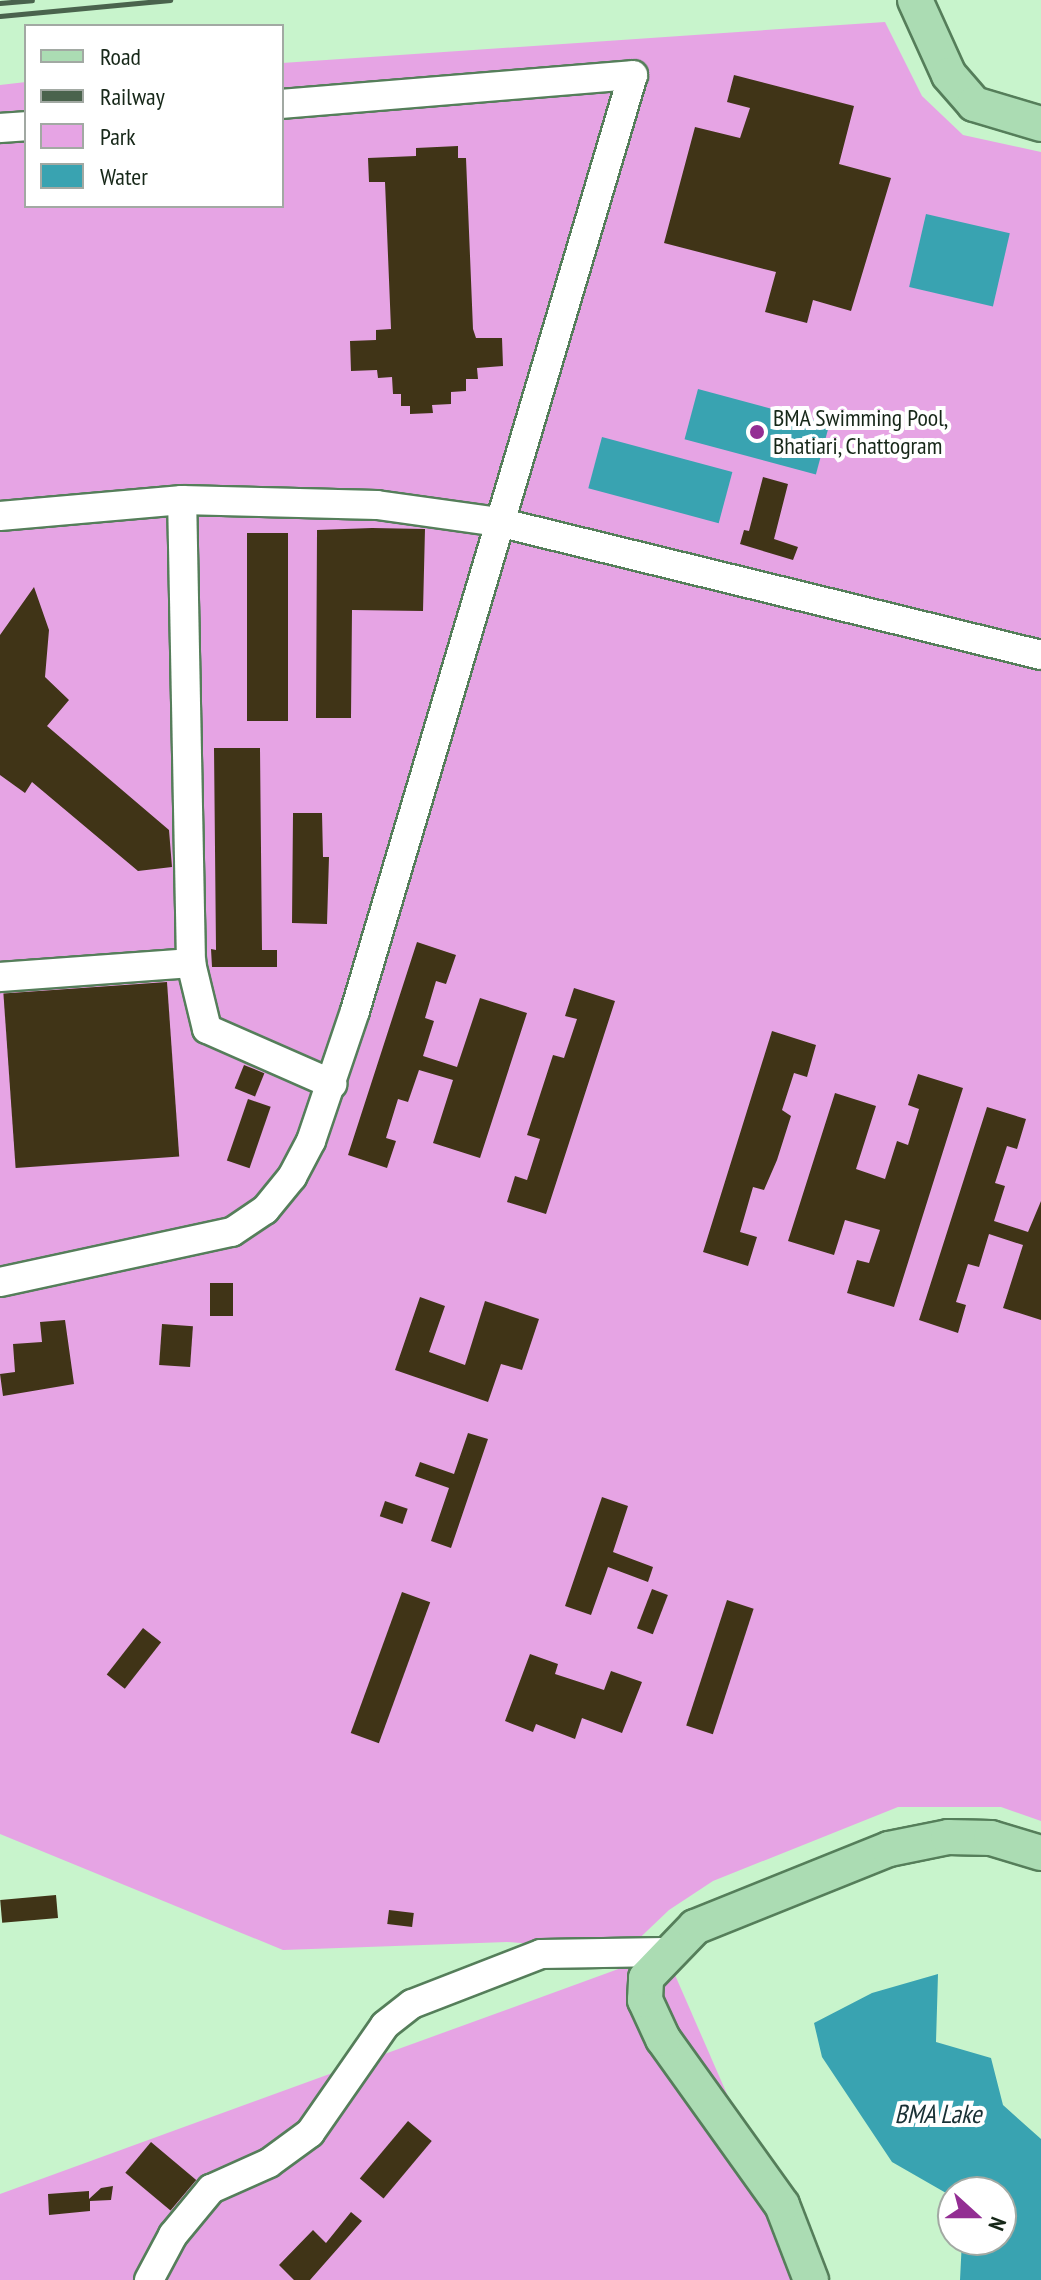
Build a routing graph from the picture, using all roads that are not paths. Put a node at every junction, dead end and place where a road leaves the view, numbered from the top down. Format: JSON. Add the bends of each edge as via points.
{"nodes":[{"id":1,"x":915,"y":0,"type":"edge"},
{"id":2,"x":284,"y":104,"type":"edge"},
{"id":3,"x":1041,"y":124,"type":"edge"},
{"id":4,"x":24,"y":126,"type":"edge"},
{"id":5,"x":0,"y":128,"type":"edge"},
{"id":6,"x":182,"y":500,"type":"junction"},
{"id":7,"x":0,"y":516,"type":"edge"},
{"id":8,"x":498,"y":522,"type":"junction"},
{"id":9,"x":1041,"y":655,"type":"edge"},
{"id":10,"x":191,"y":963,"type":"junction"},
{"id":11,"x":0,"y":977,"type":"edge"},
{"id":12,"x":332,"y":1084,"type":"junction"},
{"id":13,"x":0,"y":1282,"type":"edge"},
{"id":14,"x":1041,"y":1853,"type":"edge"},
{"id":15,"x":665,"y":1952,"type":"junction"},
{"id":16,"x":149,"y":2280,"type":"edge"},
{"id":17,"x":811,"y":2280,"type":"edge"}],
"edges":[{"from":1,"to":3,"type":"main road","via":[[949,75],[974,104]]},
{"from":2,"to":8,"type":"lane","via":[[633,75]]},
{"from":4,"to":5,"type":"lane"},
{"from":6,"to":7,"type":"lane"},
{"from":6,"to":8,"type":"lane","via":[[377,505]]},
{"from":6,"to":10,"type":"lane"},
{"from":8,"to":9,"type":"lane"},
{"from":8,"to":12,"type":"lane"},
{"from":10,"to":11,"type":"lane"},
{"from":10,"to":12,"type":"lane","via":[[207,1029]]},
{"from":12,"to":13,"type":"lane","via":[[292,1177],[265,1210],[232,1232]]},
{"from":14,"to":15,"type":"main road","via":[[991,1838],[962,1837],[889,1849],[744,1904],[695,1927]]},
{"from":15,"to":16,"type":"lane","via":[[541,1954],[412,2004],[385,2025],[310,2133],[269,2163],[211,2189],[173,2235]]},
{"from":15,"to":17,"type":"main road","via":[[646,1978],[645,2000],[663,2039],[782,2205]]}]}
